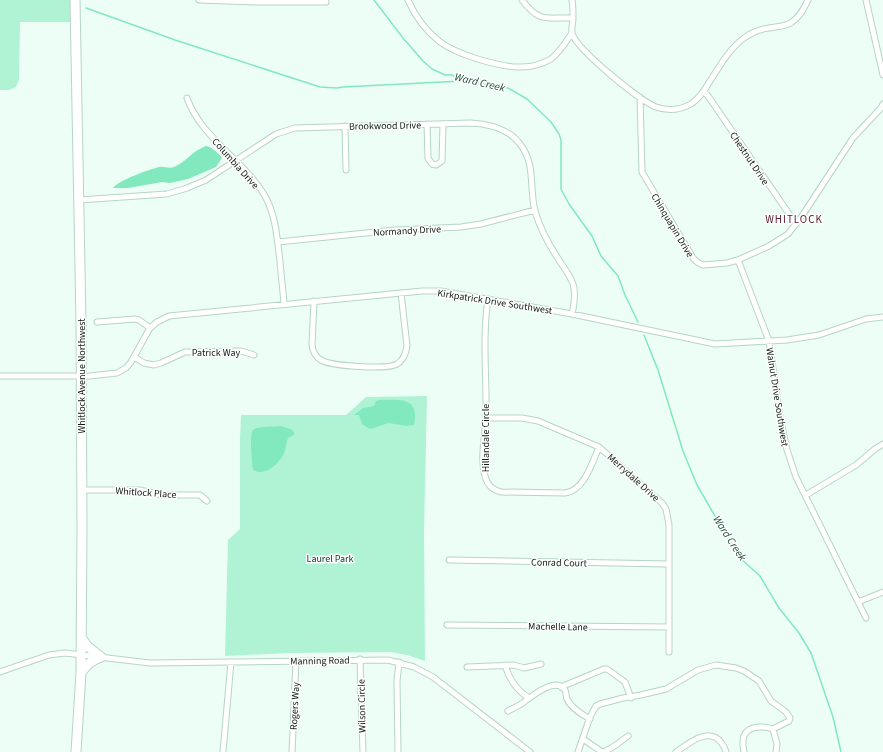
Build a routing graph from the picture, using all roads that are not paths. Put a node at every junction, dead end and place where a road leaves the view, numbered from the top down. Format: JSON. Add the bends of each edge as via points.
{"nodes":[{"id":1,"x":75,"y":0,"type":"edge"},
{"id":2,"x":199,"y":0,"type":"edge"},
{"id":3,"x":408,"y":0,"type":"edge"},
{"id":4,"x":522,"y":0,"type":"edge"},
{"id":5,"x":572,"y":0,"type":"edge"},
{"id":6,"x":808,"y":0,"type":"edge"},
{"id":7,"x":866,"y":0,"type":"edge"},
{"id":8,"x":257,"y":1,"type":"edge"},
{"id":9,"x":326,"y":2,"type":"dead end"},
{"id":10,"x":573,"y":18,"type":"junction"},
{"id":11,"x":572,"y":33,"type":"junction"},
{"id":12,"x":883,"y":75,"type":"edge"},
{"id":13,"x":704,"y":92,"type":"junction"},
{"id":14,"x":640,"y":97,"type":"junction"},
{"id":15,"x":187,"y":98,"type":"dead end"},
{"id":16,"x":883,"y":104,"type":"edge"},
{"id":17,"x":427,"y":124,"type":"junction"},
{"id":18,"x":443,"y":124,"type":"junction"},
{"id":19,"x":345,"y":126,"type":"junction"},
{"id":20,"x":236,"y":162,"type":"junction"},
{"id":21,"x":346,"y":170,"type":"dead end"},
{"id":22,"x":79,"y":200,"type":"junction"},
{"id":23,"x":535,"y":210,"type":"junction"},
{"id":24,"x":796,"y":224,"type":"junction"},
{"id":25,"x":278,"y":242,"type":"junction"},
{"id":26,"x":738,"y":260,"type":"junction"},
{"id":27,"x":401,"y":293,"type":"junction"},
{"id":28,"x":488,"y":299,"type":"junction"},
{"id":29,"x":314,"y":301,"type":"junction"},
{"id":30,"x":284,"y":304,"type":"junction"},
{"id":31,"x":572,"y":314,"type":"junction"},
{"id":32,"x":883,"y":317,"type":"edge"},
{"id":33,"x":97,"y":322,"type":"dead end"},
{"id":34,"x":150,"y":328,"type":"junction"},
{"id":35,"x":770,"y":341,"type":"junction"},
{"id":36,"x":254,"y":355,"type":"dead end"},
{"id":37,"x":134,"y":357,"type":"junction"},
{"id":38,"x":0,"y":376,"type":"edge"},
{"id":39,"x":82,"y":376,"type":"junction"},
{"id":40,"x":486,"y":418,"type":"junction"},
{"id":41,"x":883,"y":444,"type":"edge"},
{"id":42,"x":599,"y":447,"type":"junction"},
{"id":43,"x":82,"y":490,"type":"junction"},
{"id":44,"x":806,"y":496,"type":"junction"},
{"id":45,"x":208,"y":500,"type":"dead end"},
{"id":46,"x":449,"y":560,"type":"dead end"},
{"id":47,"x":668,"y":564,"type":"junction"},
{"id":48,"x":883,"y":592,"type":"edge"},
{"id":49,"x":858,"y":602,"type":"junction"},
{"id":50,"x":866,"y":618,"type":"dead end"},
{"id":51,"x":447,"y":625,"type":"dead end"},
{"id":52,"x":669,"y":627,"type":"junction"},
{"id":53,"x":81,"y":637,"type":"junction"},
{"id":54,"x":669,"y":652,"type":"dead end"},
{"id":55,"x":81,"y":654,"type":"junction"},
{"id":56,"x":101,"y":657,"type":"junction"},
{"id":57,"x":360,"y":659,"type":"junction"},
{"id":58,"x":296,"y":661,"type":"junction"},
{"id":59,"x":231,"y":662,"type":"junction"},
{"id":60,"x":399,"y":662,"type":"junction"},
{"id":61,"x":541,"y":664,"type":"dead end"},
{"id":62,"x":505,"y":665,"type":"junction"},
{"id":63,"x":466,"y":667,"type":"dead end"},
{"id":64,"x":0,"y":672,"type":"edge"},
{"id":65,"x":81,"y":673,"type":"junction"},
{"id":66,"x":561,"y":686,"type":"junction"},
{"id":67,"x":529,"y":698,"type":"junction"},
{"id":68,"x":631,"y":698,"type":"junction"},
{"id":69,"x":508,"y":711,"type":"dead end"},
{"id":70,"x":590,"y":720,"type":"junction"},
{"id":71,"x":773,"y":729,"type":"junction"},
{"id":72,"x":628,"y":736,"type":"dead end"},
{"id":73,"x":583,"y":739,"type":"junction"},
{"id":74,"x":526,"y":751,"type":"edge"},
{"id":75,"x":76,"y":752,"type":"edge"},
{"id":76,"x":223,"y":752,"type":"edge"},
{"id":77,"x":292,"y":752,"type":"edge"},
{"id":78,"x":363,"y":752,"type":"edge"},
{"id":79,"x":398,"y":752,"type":"edge"},
{"id":80,"x":578,"y":752,"type":"edge"},
{"id":81,"x":603,"y":752,"type":"edge"},
{"id":82,"x":676,"y":752,"type":"edge"},
{"id":83,"x":726,"y":752,"type":"edge"},
{"id":84,"x":744,"y":752,"type":"edge"},
{"id":85,"x":776,"y":752,"type":"edge"}],
"edges":[{"from":1,"to":22,"type":"highway","name":"Whitlock Avenue Northwest"},
{"from":2,"to":8,"type":"street"},
{"from":3,"to":11,"type":"street","via":[[418,19],[439,41],[459,53],[503,65],[521,67],[543,63],[556,54]]},
{"from":4,"to":10,"type":"street","via":[[539,17]]},
{"from":5,"to":10,"type":"street"},
{"from":6,"to":13,"type":"street","via":[[790,24],[759,30],[736,45]]},
{"from":7,"to":12,"type":"street"},
{"from":8,"to":9,"type":"street"},
{"from":10,"to":11,"type":"street"},
{"from":11,"to":14,"type":"street","via":[[590,57]]},
{"from":13,"to":14,"type":"street","via":[[692,103],[674,109],[655,106]]},
{"from":13,"to":24,"type":"street","name":"Chestnut Drive"},
{"from":14,"to":26,"type":"street","name":"Chinquapin Drive","via":[[641,167],[644,176],[697,262],[706,265]]},
{"from":15,"to":20,"type":"street","name":"Columbia Drive","via":[[200,123]]},
{"from":16,"to":24,"type":"street","name":"Chinquapin Drive","via":[[853,138]]},
{"from":17,"to":18,"type":"street","name":"Brookwood Drive"},
{"from":17,"to":18,"type":"street","via":[[428,158],[436,165],[442,161]]},
{"from":17,"to":19,"type":"street","name":"Brookwood Drive"},
{"from":18,"to":23,"type":"street","name":"Brookwood Drive","via":[[481,124],[497,128],[512,136],[528,158]]},
{"from":19,"to":20,"type":"street","name":"Brookwood Drive","via":[[296,128],[280,132]]},
{"from":19,"to":21,"type":"street"},
{"from":20,"to":22,"type":"street","name":"Brookwood Drive","via":[[206,180],[166,194]]},
{"from":20,"to":25,"type":"street","name":"Columbia Drive","via":[[264,195],[272,212]]},
{"from":22,"to":39,"type":"highway","name":"Whitlock Avenue Northwest"},
{"from":23,"to":25,"type":"street","name":"Normandy Drive","via":[[461,227],[395,230]]},
{"from":23,"to":31,"type":"street","name":"Brookwood Drive","via":[[549,244],[573,284]]},
{"from":24,"to":26,"type":"street","name":"Chinquapin Drive","via":[[779,241]]},
{"from":25,"to":30,"type":"street","name":"Columbia Drive"},
{"from":26,"to":35,"type":"street","name":"Walnut Drive Southwest"},
{"from":27,"to":28,"type":"street","name":"Kirkpatrick Drive Southwest","via":[[441,291]]},
{"from":27,"to":29,"type":"street","name":"Kirkpatrick Drive Southwest"},
{"from":27,"to":29,"type":"street","via":[[408,346],[399,364],[389,367],[338,364],[320,360],[313,352],[312,345]]},
{"from":28,"to":31,"type":"street","name":"Kirkpatrick Drive Southwest"},
{"from":28,"to":40,"type":"street","name":"Hillandale Circle","via":[[485,328]]},
{"from":29,"to":30,"type":"street","name":"Kirkpatrick Drive Southwest"},
{"from":30,"to":34,"type":"street","name":"Kirkpatrick Drive Southwest","via":[[176,315],[164,318]]},
{"from":31,"to":35,"type":"street","name":"Kirkpatrick Drive Southwest","via":[[716,344]]},
{"from":32,"to":35,"type":"street","name":"Kirkpatrick Drive Southwest","via":[[866,319],[819,335]]},
{"from":33,"to":34,"type":"street","via":[[135,319]]},
{"from":34,"to":37,"type":"street","name":"Kirkpatrick Drive Southwest"},
{"from":35,"to":44,"type":"street","name":"Walnut Drive Southwest","via":[[787,450]]},
{"from":36,"to":37,"type":"street","name":"Patrick Way","via":[[239,351],[185,352],[154,365]]},
{"from":37,"to":39,"type":"street","name":"Kirkpatrick Drive Southwest","via":[[126,368],[117,374]]},
{"from":38,"to":39,"type":"street","name":"Kirkpatrick Drive Southwest"},
{"from":39,"to":43,"type":"highway","name":"Whitlock Avenue Northwest"},
{"from":40,"to":42,"type":"street","name":"Merrydale Drive","via":[[538,421]]},
{"from":40,"to":42,"type":"street","name":"Hillandale Circle","via":[[483,461],[485,476],[490,486],[502,492],[573,492],[582,483]]},
{"from":41,"to":44,"type":"street","via":[[856,465]]},
{"from":42,"to":47,"type":"street","name":"Merrydale Drive","via":[[666,509],[669,525]]},
{"from":43,"to":45,"type":"street","name":"Whitlock Place","via":[[140,490],[162,495],[200,495]]},
{"from":43,"to":53,"type":"highway","name":"Whitlock Avenue Northwest"},
{"from":44,"to":49,"type":"street","name":"Walnut Drive Southwest"},
{"from":46,"to":47,"type":"street","name":"Conrad Court"},
{"from":47,"to":52,"type":"street","name":"Merrydale Drive"},
{"from":48,"to":49,"type":"street"},
{"from":49,"to":50,"type":"street","name":"Walnut Drive Southwest"},
{"from":51,"to":52,"type":"street","name":"Machelle Lane"},
{"from":52,"to":54,"type":"street","name":"Merrydale Drive"},
{"from":53,"to":55,"type":"highway","name":"Whitlock Avenue Northwest"},
{"from":53,"to":56,"type":"highway","via":[[87,646]]},
{"from":55,"to":56,"type":"street","name":"Manning Road"},
{"from":55,"to":64,"type":"street","name":"Manning Road","via":[[49,655]]},
{"from":55,"to":65,"type":"highway","name":"Whitlock Avenue Northwest"},
{"from":56,"to":59,"type":"street","name":"Manning Road","via":[[150,663]]},
{"from":56,"to":65,"type":"highway","via":[[88,663]]},
{"from":57,"to":58,"type":"street","name":"Manning Road"},
{"from":57,"to":60,"type":"street","name":"Manning Road"},
{"from":57,"to":78,"type":"street","name":"Wilson Circle"},
{"from":58,"to":59,"type":"street","name":"Manning Road"},
{"from":58,"to":77,"type":"street","name":"Rogers Way"},
{"from":59,"to":76,"type":"street"},
{"from":60,"to":74,"type":"street","name":"Manning Road","via":[[433,677]]},
{"from":60,"to":79,"type":"street"},
{"from":61,"to":62,"type":"street","via":[[524,668]]},
{"from":62,"to":63,"type":"street"},
{"from":62,"to":67,"type":"street","via":[[510,680]]},
{"from":65,"to":75,"type":"highway","name":"Whitlock Avenue Northwest"},
{"from":66,"to":67,"type":"street","via":[[548,687]]},
{"from":66,"to":68,"type":"street","via":[[607,669],[625,682]]},
{"from":66,"to":70,"type":"street","via":[[567,699],[578,712]]},
{"from":67,"to":69,"type":"street"},
{"from":68,"to":70,"type":"street","via":[[596,706]]},
{"from":68,"to":71,"type":"street","via":[[666,688],[698,670],[716,665],[736,668],[759,681],[771,701],[789,715],[789,721]]},
{"from":70,"to":73,"type":"street"},
{"from":71,"to":84,"type":"street","via":[[764,727],[749,730],[743,737]]},
{"from":71,"to":85,"type":"street","via":[[777,744]]},
{"from":72,"to":81,"type":"street"},
{"from":73,"to":80,"type":"street"},
{"from":73,"to":81,"type":"street"},
{"from":82,"to":83,"type":"street","via":[[698,738],[711,735],[725,747]]}]}
